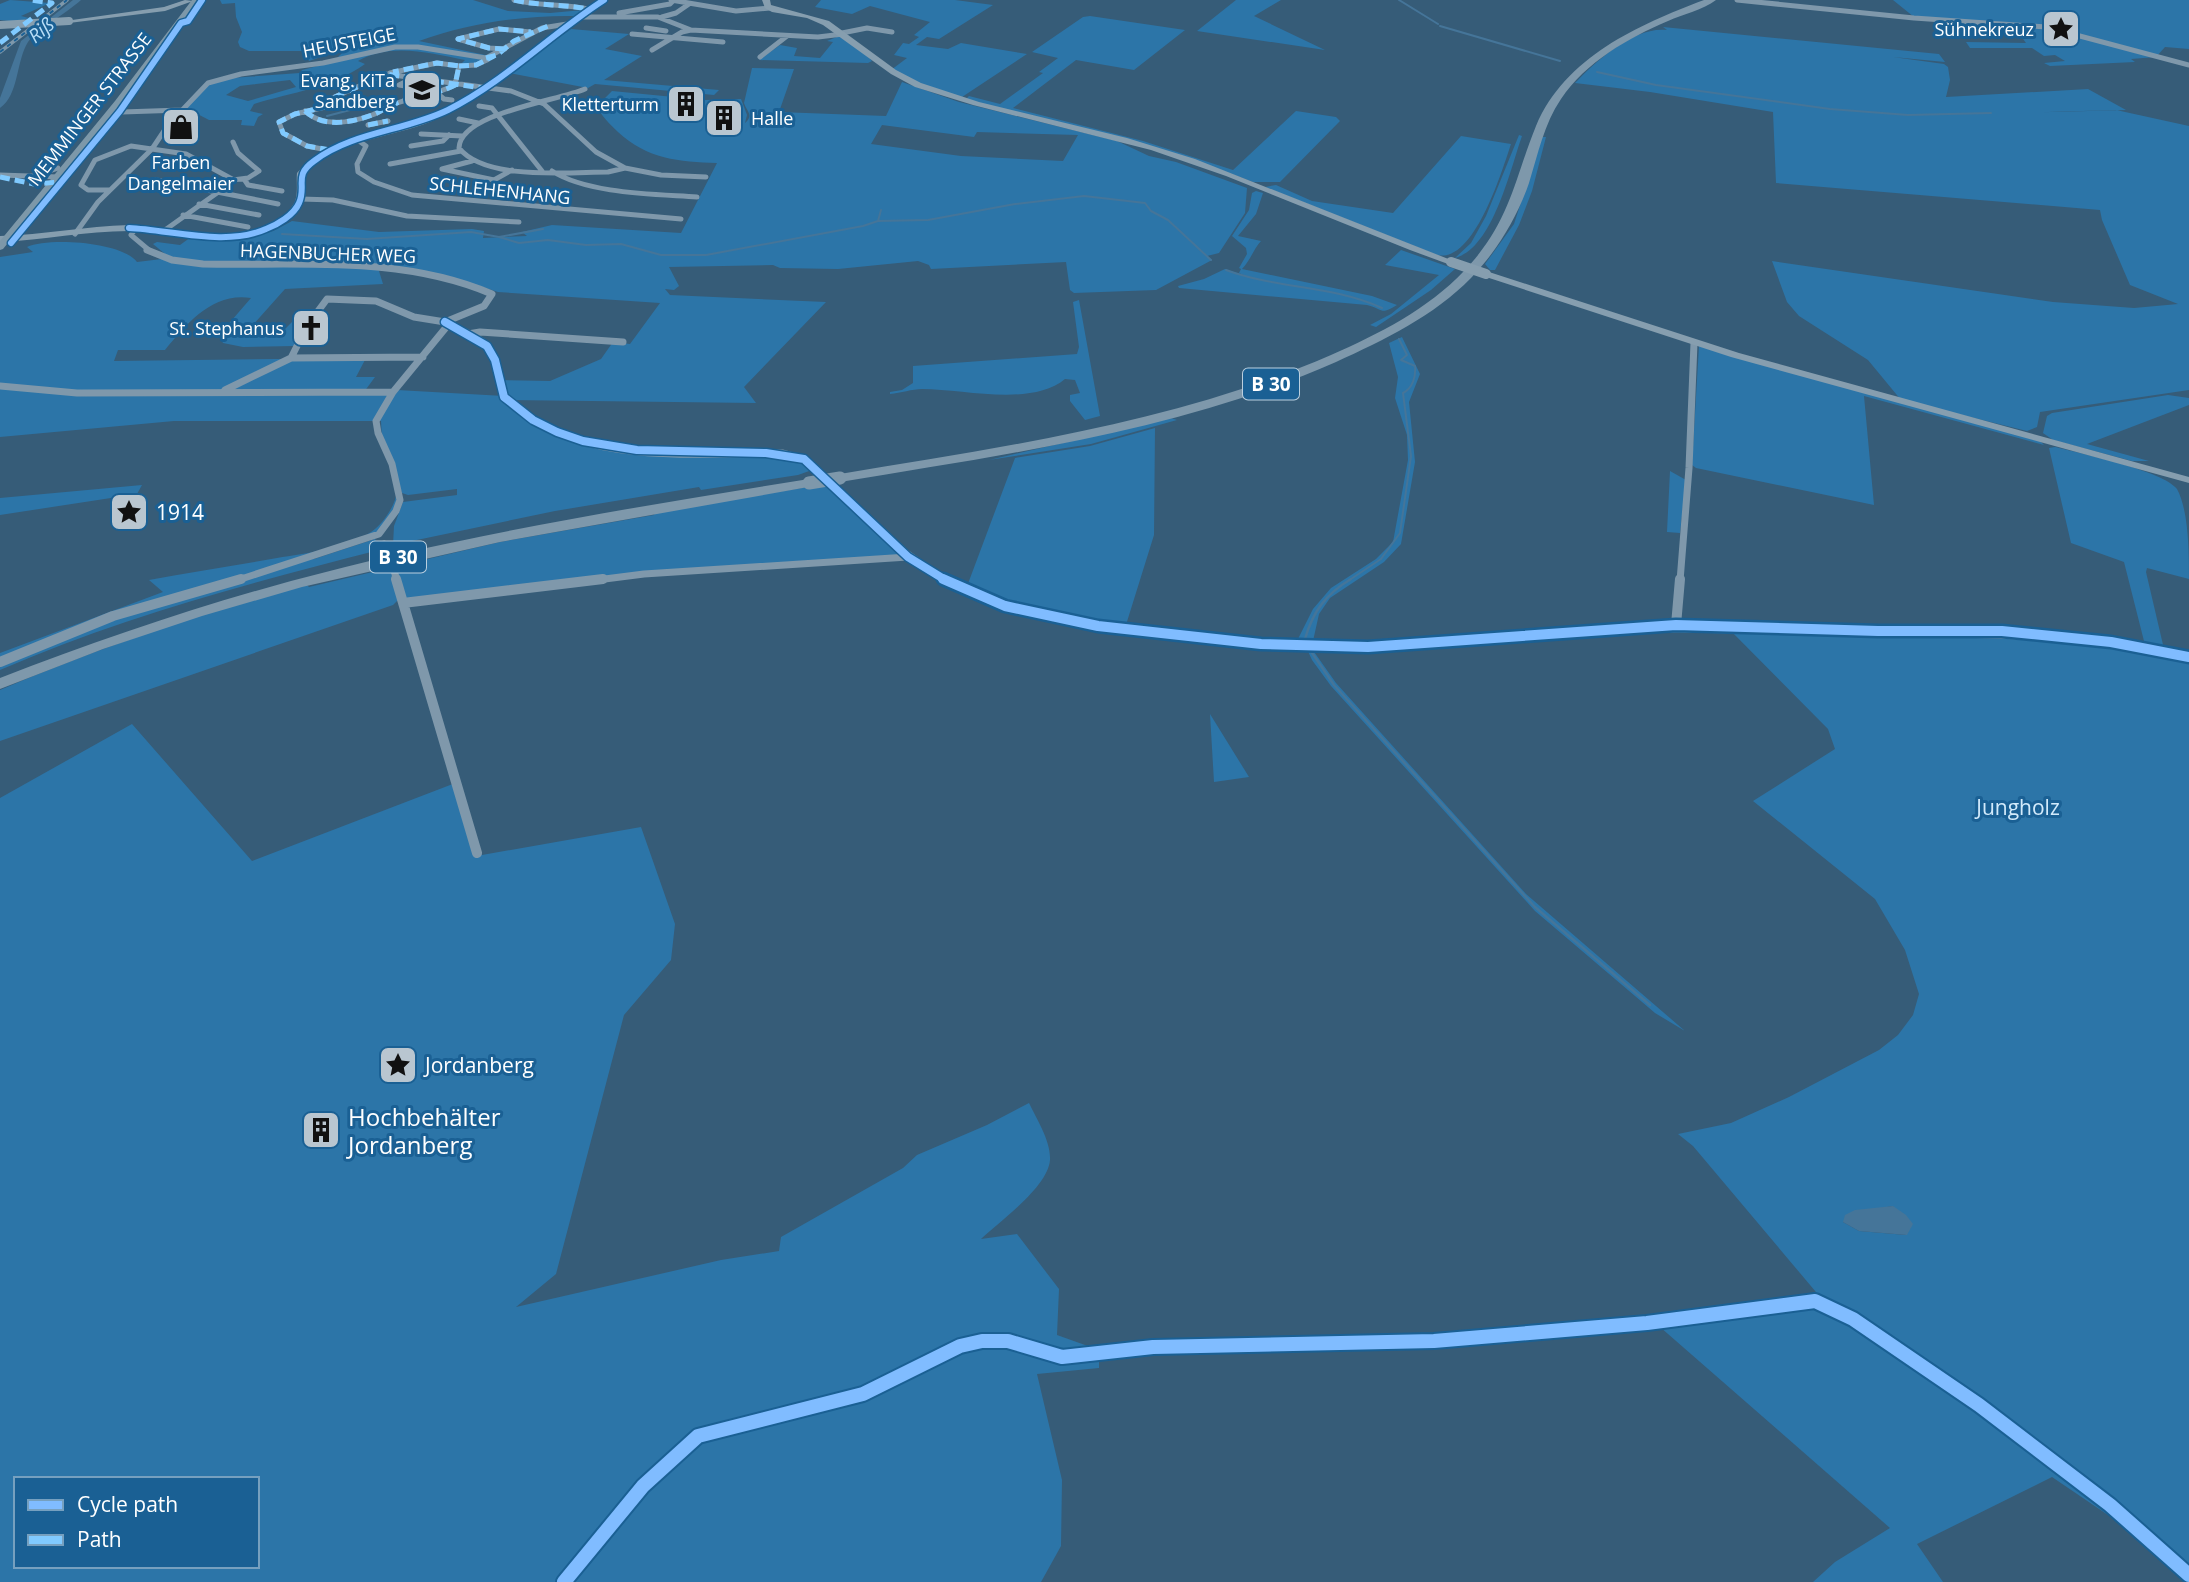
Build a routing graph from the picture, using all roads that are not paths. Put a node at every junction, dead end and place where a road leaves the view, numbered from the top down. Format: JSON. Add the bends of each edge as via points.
{"nodes":[{"id":1,"x":189,"y":0,"type":"edge"},
{"id":2,"x":196,"y":0,"type":"edge"},
{"id":3,"x":514,"y":0,"type":"edge"},
{"id":4,"x":604,"y":0,"type":"edge"},
{"id":5,"x":673,"y":0,"type":"edge"},
{"id":6,"x":715,"y":0,"type":"edge"},
{"id":7,"x":1701,"y":0,"type":"edge"},
{"id":8,"x":1712,"y":0,"type":"edge"},
{"id":9,"x":1737,"y":0,"type":"edge"},
{"id":10,"x":689,"y":4,"type":"junction"},
{"id":11,"x":768,"y":4,"type":"edge"},
{"id":12,"x":703,"y":6,"type":"junction"},
{"id":13,"x":588,"y":9,"type":"junction"},
{"id":14,"x":177,"y":14,"type":"junction"},
{"id":15,"x":612,"y":16,"type":"junction"},
{"id":16,"x":577,"y":17,"type":"junction"},
{"id":17,"x":656,"y":17,"type":"junction"},
{"id":18,"x":68,"y":22,"type":"junction"},
{"id":19,"x":567,"y":24,"type":"junction"},
{"id":20,"x":0,"y":26,"type":"edge"},
{"id":21,"x":646,"y":28,"type":"junction"},
{"id":22,"x":691,"y":30,"type":"junction"},
{"id":23,"x":531,"y":32,"type":"junction"},
{"id":24,"x":682,"y":32,"type":"junction"},
{"id":25,"x":892,"y":32,"type":"dead end"},
{"id":26,"x":843,"y":34,"type":"junction"},
{"id":27,"x":787,"y":36,"type":"junction"},
{"id":28,"x":671,"y":38,"type":"junction"},
{"id":29,"x":723,"y":42,"type":"dead end"},
{"id":30,"x":505,"y":49,"type":"junction"},
{"id":31,"x":652,"y":50,"type":"dead end"},
{"id":32,"x":497,"y":55,"type":"junction"},
{"id":33,"x":760,"y":57,"type":"dead end"},
{"id":34,"x":2189,"y":65,"type":"edge"},
{"id":35,"x":459,"y":66,"type":"junction"},
{"id":36,"x":386,"y":74,"type":"junction"},
{"id":37,"x":1566,"y":82,"type":"junction"},
{"id":38,"x":455,"y":85,"type":"junction"},
{"id":39,"x":482,"y":88,"type":"junction"},
{"id":40,"x":585,"y":89,"type":"dead end"},
{"id":41,"x":438,"y":94,"type":"junction"},
{"id":42,"x":452,"y":100,"type":"dead end"},
{"id":43,"x":544,"y":104,"type":"junction"},
{"id":44,"x":480,"y":106,"type":"dead end"},
{"id":45,"x":113,"y":109,"type":"junction"},
{"id":46,"x":182,"y":110,"type":"junction"},
{"id":47,"x":304,"y":111,"type":"junction"},
{"id":48,"x":129,"y":112,"type":"junction"},
{"id":49,"x":378,"y":112,"type":"junction"},
{"id":50,"x":499,"y":116,"type":"junction"},
{"id":51,"x":105,"y":118,"type":"junction"},
{"id":52,"x":458,"y":119,"type":"dead end"},
{"id":53,"x":338,"y":122,"type":"junction"},
{"id":54,"x":478,"y":123,"type":"junction"},
{"id":55,"x":368,"y":125,"type":"dead end"},
{"id":56,"x":346,"y":130,"type":"dead end"},
{"id":57,"x":421,"y":134,"type":"dead end"},
{"id":58,"x":449,"y":135,"type":"junction"},
{"id":59,"x":462,"y":136,"type":"junction"},
{"id":60,"x":359,"y":141,"type":"junction"},
{"id":61,"x":233,"y":142,"type":"dead end"},
{"id":62,"x":411,"y":146,"type":"dead end"},
{"id":63,"x":152,"y":149,"type":"junction"},
{"id":64,"x":332,"y":151,"type":"junction"},
{"id":65,"x":461,"y":151,"type":"junction"},
{"id":66,"x":472,"y":162,"type":"junction"},
{"id":67,"x":390,"y":164,"type":"dead end"},
{"id":68,"x":625,"y":168,"type":"junction"},
{"id":69,"x":512,"y":170,"type":"junction"},
{"id":70,"x":542,"y":171,"type":"junction"},
{"id":71,"x":552,"y":171,"type":"junction"},
{"id":72,"x":55,"y":174,"type":"junction"},
{"id":73,"x":0,"y":175,"type":"edge"},
{"id":74,"x":26,"y":177,"type":"junction"},
{"id":75,"x":706,"y":177,"type":"dead end"},
{"id":76,"x":244,"y":178,"type":"junction"},
{"id":77,"x":156,"y":180,"type":"dead end"},
{"id":78,"x":233,"y":180,"type":"junction"},
{"id":79,"x":110,"y":190,"type":"junction"},
{"id":80,"x":282,"y":191,"type":"dead end"},
{"id":81,"x":214,"y":193,"type":"junction"},
{"id":82,"x":696,"y":197,"type":"dead end"},
{"id":83,"x":301,"y":199,"type":"junction"},
{"id":84,"x":199,"y":204,"type":"junction"},
{"id":85,"x":278,"y":204,"type":"dead end"},
{"id":86,"x":183,"y":215,"type":"junction"},
{"id":87,"x":259,"y":215,"type":"dead end"},
{"id":88,"x":681,"y":219,"type":"dead end"},
{"id":89,"x":519,"y":222,"type":"dead end"},
{"id":90,"x":248,"y":227,"type":"dead end"},
{"id":91,"x":136,"y":228,"type":"junction"},
{"id":92,"x":165,"y":230,"type":"junction"},
{"id":93,"x":75,"y":234,"type":"junction"},
{"id":94,"x":1,"y":242,"type":"edge"},
{"id":95,"x":447,"y":323,"type":"junction"},
{"id":96,"x":464,"y":332,"type":"junction"},
{"id":97,"x":442,"y":334,"type":"junction"},
{"id":98,"x":623,"y":342,"type":"dead end"},
{"id":99,"x":1694,"y":343,"type":"junction"},
{"id":100,"x":291,"y":358,"type":"junction"},
{"id":101,"x":423,"y":358,"type":"junction"},
{"id":102,"x":0,"y":386,"type":"edge"},
{"id":103,"x":221,"y":392,"type":"junction"},
{"id":104,"x":393,"y":392,"type":"junction"},
{"id":105,"x":811,"y":478,"type":"junction"},
{"id":106,"x":835,"y":478,"type":"junction"},
{"id":107,"x":2189,"y":480,"type":"edge"},
{"id":108,"x":379,"y":534,"type":"junction"},
{"id":109,"x":908,"y":557,"type":"junction"},
{"id":110,"x":403,"y":603,"type":"junction"},
{"id":111,"x":1676,"y":625,"type":"junction"},
{"id":112,"x":2189,"y":657,"type":"edge"},
{"id":113,"x":0,"y":662,"type":"edge"},
{"id":114,"x":0,"y":677,"type":"edge"},
{"id":115,"x":0,"y":684,"type":"edge"},
{"id":116,"x":477,"y":853,"type":"dead end"},
{"id":117,"x":2189,"y":1575,"type":"edge"},
{"id":118,"x":564,"y":1582,"type":"edge"}],
"edges":[{"from":1,"to":14,"type":"main road","name":"MEMMINGER STRASSE"},
{"from":1,"to":14,"type":"street"},
{"from":2,"to":14,"type":"main road","name":"MEMMINGER STRASSE"},
{"from":3,"to":13,"type":"street"},
{"from":4,"to":13,"type":"street"},
{"from":5,"to":10,"type":"street"},
{"from":5,"to":15,"type":"street"},
{"from":6,"to":12,"type":"street"},
{"from":7,"to":37,"type":"highway","number":"B 30","via":[[1611,42]]},
{"from":8,"to":37,"type":"highway","number":"B 30","via":[[1618,43]]},
{"from":9,"to":34,"type":"street","via":[[2046,27]]},
{"from":10,"to":12,"type":"street"},
{"from":10,"to":17,"type":"street","via":[[676,13]]},
{"from":11,"to":12,"type":"street","via":[[736,11]]},
{"from":11,"to":26,"type":"street","via":[[818,19]]},
{"from":13,"to":16,"type":"street"},
{"from":14,"to":18,"type":"street"},
{"from":14,"to":18,"type":"street"},
{"from":14,"to":45,"type":"main road","name":"MEMMINGER STRASSE"},
{"from":14,"to":72,"type":"main road","name":"MEMMINGER STRASSE"},
{"from":15,"to":16,"type":"street"},
{"from":15,"to":17,"type":"street"},
{"from":16,"to":19,"type":"street"},
{"from":17,"to":21,"type":"street"},
{"from":17,"to":22,"type":"street"},
{"from":18,"to":20,"type":"street","bridge":true},
{"from":19,"to":23,"type":"street"},
{"from":19,"to":39,"type":"street"},
{"from":21,"to":24,"type":"street"},
{"from":21,"to":28,"type":"street","via":[[632,34]]},
{"from":22,"to":24,"type":"street"},
{"from":22,"to":27,"type":"street"},
{"from":23,"to":30,"type":"street"},
{"from":23,"to":30,"type":"street","via":[[499,29],[458,39]]},
{"from":24,"to":28,"type":"street"},
{"from":25,"to":26,"type":"street","via":[[867,28]]},
{"from":26,"to":27,"type":"street"},
{"from":26,"to":99,"type":"street","bridge":true,"via":[[894,74],[962,99],[1181,157],[1451,262]]},
{"from":27,"to":33,"type":"street"},
{"from":28,"to":29,"type":"street"},
{"from":28,"to":31,"type":"street"},
{"from":30,"to":32,"type":"street"},
{"from":32,"to":35,"type":"street","via":[[476,65]]},
{"from":32,"to":46,"type":"street","name":"HEUSTEIGE","via":[[479,58],[418,47],[383,48],[323,63],[220,79],[208,83]]},
{"from":35,"to":36,"type":"street","via":[[437,63]]},
{"from":35,"to":38,"type":"street"},
{"from":36,"to":38,"type":"street"},
{"from":36,"to":47,"type":"street","via":[[328,100],[334,105]]},
{"from":37,"to":106,"type":"highway","number":"B 30","via":[[1545,117],[1503,231],[1487,254],[1436,302],[1375,339],[1256,389],[1160,417],[998,452]]},
{"from":38,"to":39,"type":"street"},
{"from":38,"to":41,"type":"street"},
{"from":39,"to":43,"type":"street","via":[[519,93]]},
{"from":39,"to":60,"type":"street","via":[[430,119]]},
{"from":40,"to":43,"type":"street"},
{"from":41,"to":42,"type":"street"},
{"from":41,"to":49,"type":"street","via":[[394,103]]},
{"from":43,"to":50,"type":"street"},
{"from":43,"to":68,"type":"street","via":[[596,152]]},
{"from":44,"to":50,"type":"street","via":[[492,108]]},
{"from":45,"to":48,"type":"street"},
{"from":45,"to":51,"type":"main road","name":"MEMMINGER STRASSE"},
{"from":46,"to":48,"type":"street"},
{"from":46,"to":63,"type":"street","name":"HEUSTEIGE"},
{"from":47,"to":53,"type":"street","via":[[316,121]]},
{"from":47,"to":64,"type":"street","via":[[279,122],[283,134]]},
{"from":48,"to":51,"type":"street"},
{"from":49,"to":53,"type":"street"},
{"from":49,"to":55,"type":"street","via":[[388,121]]},
{"from":50,"to":54,"type":"street"},
{"from":50,"to":70,"type":"street"},
{"from":51,"to":72,"type":"main road","name":"MEMMINGER STRASSE"},
{"from":52,"to":54,"type":"street"},
{"from":53,"to":56,"type":"street"},
{"from":54,"to":59,"type":"street"},
{"from":57,"to":58,"type":"street"},
{"from":58,"to":59,"type":"street"},
{"from":58,"to":62,"type":"street","via":[[443,141]]},
{"from":59,"to":65,"type":"street"},
{"from":60,"to":64,"type":"street"},
{"from":60,"to":88,"type":"street","name":"SCHLEHENHANG","via":[[366,146],[358,160],[359,172],[420,196]]},
{"from":61,"to":76,"type":"street","via":[[238,153],[259,169]]},
{"from":63,"to":78,"type":"street","via":[[193,156]]},
{"from":63,"to":79,"type":"street","name":"HEUSTEIGE"},
{"from":63,"to":79,"type":"street","via":[[127,146],[95,160],[82,186]]},
{"from":64,"to":83,"type":"street","via":[[301,173]]},
{"from":65,"to":66,"type":"street"},
{"from":65,"to":67,"type":"street"},
{"from":66,"to":69,"type":"street"},
{"from":66,"to":69,"type":"street","via":[[443,170],[494,180]]},
{"from":68,"to":71,"type":"street"},
{"from":68,"to":75,"type":"street"},
{"from":69,"to":70,"type":"street"},
{"from":70,"to":71,"type":"street"},
{"from":71,"to":82,"type":"street","via":[[569,181]]},
{"from":72,"to":74,"type":"street"},
{"from":72,"to":74,"type":"street"},
{"from":72,"to":94,"type":"main road","name":"MEMMINGER STRASSE"},
{"from":73,"to":74,"type":"street"},
{"from":76,"to":78,"type":"street"},
{"from":76,"to":80,"type":"street","via":[[248,185]]},
{"from":77,"to":81,"type":"street"},
{"from":78,"to":81,"type":"street"},
{"from":79,"to":93,"type":"street","name":"HEUSTEIGE"},
{"from":81,"to":84,"type":"street"},
{"from":81,"to":85,"type":"street"},
{"from":83,"to":89,"type":"street","via":[[333,200],[407,216]]},
{"from":83,"to":92,"type":"street","via":[[284,219],[247,234]]},
{"from":84,"to":86,"type":"street"},
{"from":84,"to":87,"type":"street"},
{"from":86,"to":90,"type":"street"},
{"from":86,"to":92,"type":"street"},
{"from":91,"to":92,"type":"street"},
{"from":91,"to":93,"type":"street"},
{"from":91,"to":95,"type":"street","name":"HAGENBUCHER WEG","via":[[131,235],[135,239],[157,257],[171,260],[398,269],[455,280],[492,294],[484,306]]},
{"from":93,"to":94,"type":"street"},
{"from":95,"to":96,"type":"street"},
{"from":95,"to":97,"type":"street"},
{"from":95,"to":100,"type":"street","via":[[411,316],[376,301],[329,299],[307,326]]},
{"from":96,"to":97,"type":"street"},
{"from":96,"to":98,"type":"street"},
{"from":96,"to":105,"type":"street","via":[[486,345],[496,359],[502,396],[541,424],[591,444],[641,451],[783,453],[804,459]]},
{"from":97,"to":101,"type":"street"},
{"from":99,"to":107,"type":"street"},
{"from":99,"to":111,"type":"street"},
{"from":100,"to":101,"type":"street"},
{"from":100,"to":103,"type":"street"},
{"from":101,"to":104,"type":"street"},
{"from":102,"to":103,"type":"street","via":[[77,393]]},
{"from":103,"to":104,"type":"street"},
{"from":104,"to":108,"type":"street","via":[[376,429],[392,464],[400,500]]},
{"from":105,"to":106,"type":"highway","number":"B 30","bridge":true},
{"from":105,"to":114,"type":"highway","number":"B 30","via":[[520,525],[348,562],[180,610]]},
{"from":105,"to":115,"type":"highway","number":"B 30","via":[[526,530],[330,573],[157,624]]},
{"from":106,"to":109,"type":"street"},
{"from":108,"to":110,"type":"street","bridge":true},
{"from":108,"to":113,"type":"street","via":[[292,565],[113,616]]},
{"from":109,"to":110,"type":"street","via":[[662,572]]},
{"from":109,"to":111,"type":"street","via":[[979,596],[1040,615],[1261,644],[1368,646]]},
{"from":110,"to":116,"type":"street"},
{"from":111,"to":112,"type":"street","via":[[2003,631],[2111,642]]},
{"from":117,"to":118,"type":"street","via":[[2110,1505],[1979,1405],[1853,1319],[1815,1301],[1647,1323],[1434,1341],[1164,1347],[1062,1357],[1008,1341],[982,1341],[961,1346],[863,1394],[698,1436],[647,1482]]}]}
